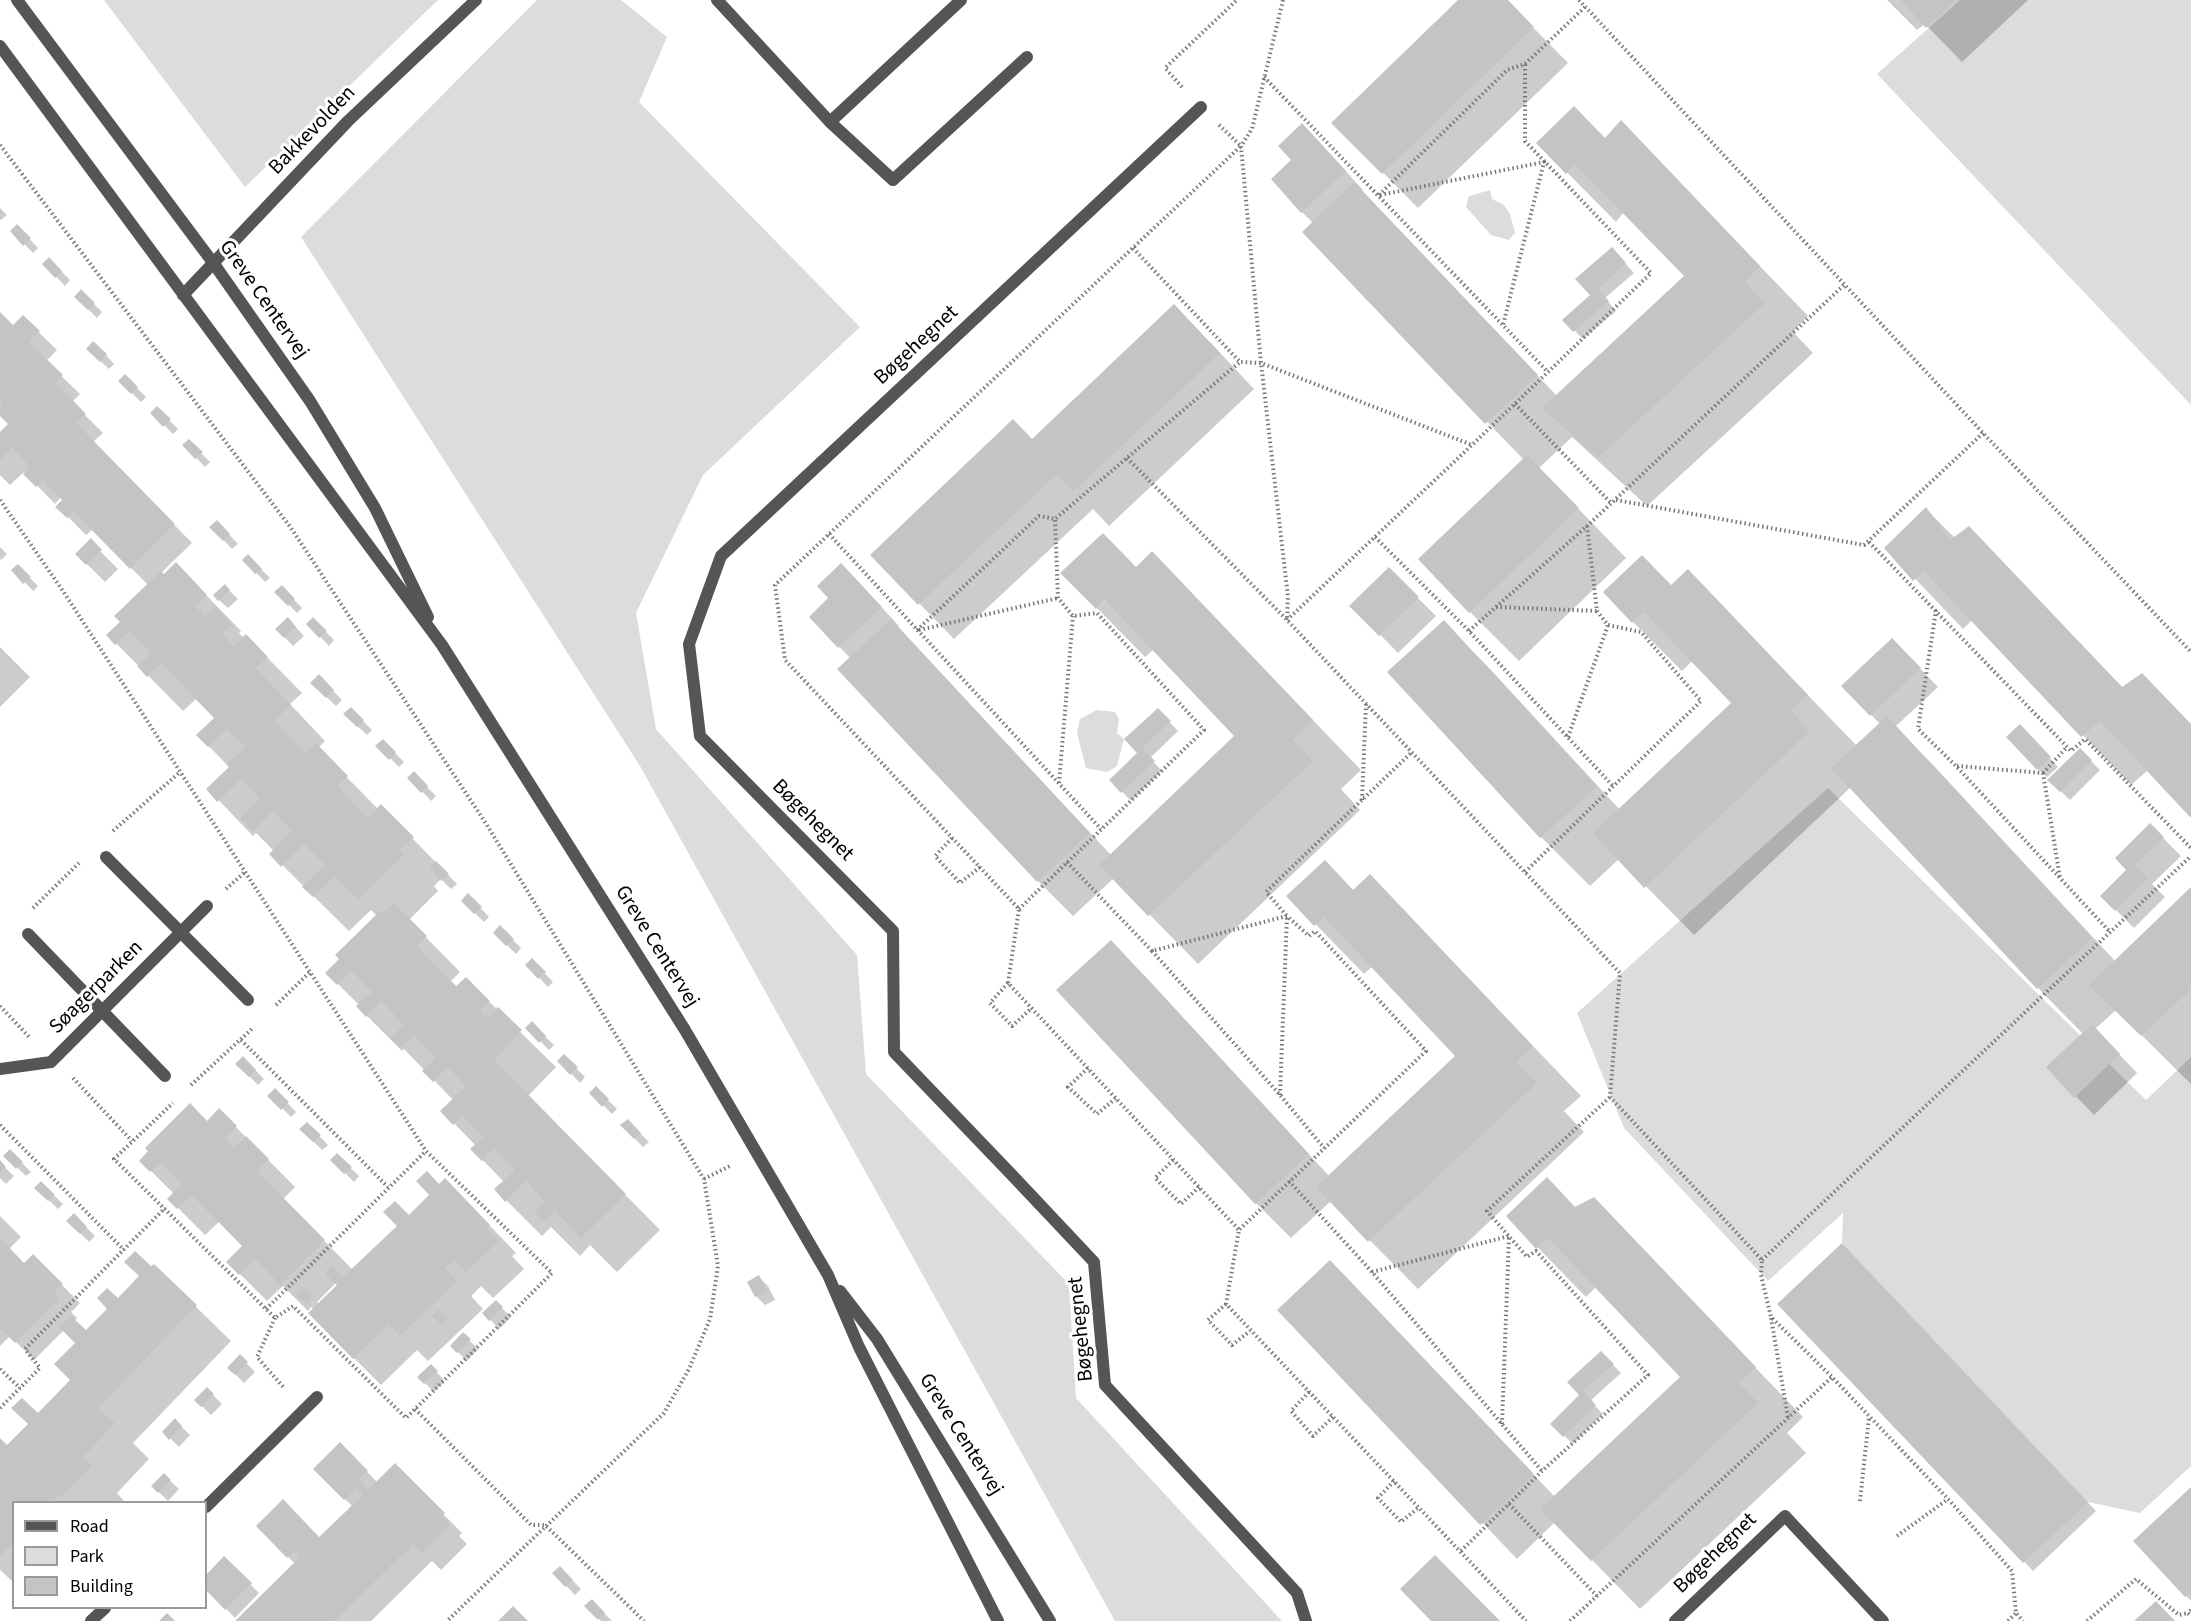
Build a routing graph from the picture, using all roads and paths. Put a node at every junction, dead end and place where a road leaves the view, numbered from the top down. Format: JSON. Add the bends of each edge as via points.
{"nodes":[{"id":1,"x":17,"y":0,"type":"edge"},
{"id":2,"x":476,"y":0,"type":"edge"},
{"id":3,"x":717,"y":0,"type":"edge"},
{"id":4,"x":961,"y":0,"type":"edge"},
{"id":5,"x":1237,"y":0,"type":"edge"},
{"id":6,"x":1282,"y":0,"type":"edge"},
{"id":7,"x":1579,"y":0,"type":"edge"},
{"id":8,"x":1585,"y":7,"type":"junction"},
{"id":9,"x":0,"y":46,"type":"edge"},
{"id":10,"x":1027,"y":57,"type":"dead end"},
{"id":11,"x":1526,"y":64,"type":"junction"},
{"id":12,"x":1264,"y":77,"type":"junction"},
{"id":13,"x":1201,"y":107,"type":"junction"},
{"id":14,"x":830,"y":122,"type":"junction"},
{"id":15,"x":0,"y":145,"type":"edge"},
{"id":16,"x":1241,"y":146,"type":"junction"},
{"id":17,"x":1544,"y":162,"type":"junction"},
{"id":18,"x":1379,"y":195,"type":"junction"},
{"id":19,"x":1133,"y":248,"type":"junction"},
{"id":20,"x":214,"y":264,"type":"junction"},
{"id":21,"x":1844,"y":285,"type":"junction"},
{"id":22,"x":183,"y":295,"type":"junction"},
{"id":23,"x":1503,"y":324,"type":"junction"},
{"id":24,"x":1240,"y":362,"type":"junction"},
{"id":25,"x":1261,"y":363,"type":"junction"},
{"id":26,"x":1548,"y":372,"type":"junction"},
{"id":27,"x":1515,"y":404,"type":"junction"},
{"id":28,"x":1983,"y":433,"type":"junction"},
{"id":29,"x":1472,"y":445,"type":"junction"},
{"id":30,"x":1127,"y":458,"type":"junction"},
{"id":31,"x":0,"y":500,"type":"edge"},
{"id":32,"x":1613,"y":502,"type":"junction"},
{"id":33,"x":1055,"y":519,"type":"junction"},
{"id":34,"x":1587,"y":526,"type":"junction"},
{"id":35,"x":829,"y":534,"type":"junction"},
{"id":36,"x":1375,"y":537,"type":"junction"},
{"id":37,"x":1869,"y":542,"type":"junction"},
{"id":38,"x":1058,"y":598,"type":"junction"},
{"id":39,"x":1496,"y":608,"type":"junction"},
{"id":40,"x":1936,"y":610,"type":"junction"},
{"id":41,"x":1597,"y":611,"type":"junction"},
{"id":42,"x":1073,"y":616,"type":"junction"},
{"id":43,"x":1287,"y":620,"type":"junction"},
{"id":44,"x":1608,"y":625,"type":"junction"},
{"id":45,"x":917,"y":630,"type":"junction"},
{"id":46,"x":1469,"y":631,"type":"junction"},
{"id":47,"x":442,"y":645,"type":"junction"},
{"id":48,"x":2191,"y":652,"type":"edge"},
{"id":49,"x":1366,"y":703,"type":"junction"},
{"id":50,"x":1568,"y":736,"type":"junction"},
{"id":51,"x":2067,"y":747,"type":"junction"},
{"id":52,"x":1412,"y":752,"type":"junction"},
{"id":53,"x":1956,"y":766,"type":"junction"},
{"id":54,"x":2043,"y":772,"type":"junction"},
{"id":55,"x":1059,"y":783,"type":"junction"},
{"id":56,"x":1613,"y":786,"type":"junction"},
{"id":57,"x":1362,"y":800,"type":"junction"},
{"id":58,"x":1101,"y":829,"type":"junction"},
{"id":59,"x":952,"y":838,"type":"junction"},
{"id":60,"x":2191,"y":848,"type":"edge"},
{"id":61,"x":2191,"y":856,"type":"edge"},
{"id":62,"x":106,"y":857,"type":"dead end"},
{"id":63,"x":1067,"y":862,"type":"junction"},
{"id":64,"x":980,"y":867,"type":"junction"},
{"id":65,"x":1525,"y":872,"type":"junction"},
{"id":66,"x":2060,"y":879,"type":"junction"},
{"id":67,"x":207,"y":906,"type":"dead end"},
{"id":68,"x":1019,"y":909,"type":"junction"},
{"id":69,"x":1287,"y":916,"type":"junction"},
{"id":70,"x":2110,"y":932,"type":"junction"},
{"id":71,"x":180,"y":933,"type":"junction"},
{"id":72,"x":28,"y":934,"type":"dead end"},
{"id":73,"x":1152,"y":951,"type":"junction"},
{"id":74,"x":310,"y":972,"type":"junction"},
{"id":75,"x":1008,"y":983,"type":"junction"},
{"id":76,"x":248,"y":1000,"type":"dead end"},
{"id":77,"x":0,"y":1006,"type":"edge"},
{"id":78,"x":272,"y":1008,"type":"dead end"},
{"id":79,"x":1032,"y":1008,"type":"junction"},
{"id":80,"x":103,"y":1010,"type":"junction"},
{"id":81,"x":256,"y":1024,"type":"dead end"},
{"id":82,"x":241,"y":1040,"type":"junction"},
{"id":83,"x":53,"y":1060,"type":"junction"},
{"id":84,"x":1088,"y":1068,"type":"junction"},
{"id":85,"x":0,"y":1069,"type":"edge"},
{"id":86,"x":165,"y":1076,"type":"dead end"},
{"id":87,"x":183,"y":1093,"type":"dead end"},
{"id":88,"x":1280,"y":1095,"type":"junction"},
{"id":89,"x":1610,"y":1097,"type":"junction"},
{"id":90,"x":1116,"y":1098,"type":"junction"},
{"id":91,"x":174,"y":1101,"type":"dead end"},
{"id":92,"x":0,"y":1125,"type":"edge"},
{"id":93,"x":132,"y":1141,"type":"junction"},
{"id":94,"x":1324,"y":1148,"type":"junction"},
{"id":95,"x":426,"y":1151,"type":"junction"},
{"id":96,"x":1173,"y":1160,"type":"junction"},
{"id":97,"x":1289,"y":1181,"type":"junction"},
{"id":98,"x":388,"y":1187,"type":"junction"},
{"id":99,"x":1199,"y":1187,"type":"junction"},
{"id":100,"x":165,"y":1208,"type":"junction"},
{"id":101,"x":1239,"y":1230,"type":"junction"},
{"id":102,"x":1509,"y":1236,"type":"junction"},
{"id":103,"x":124,"y":1251,"type":"junction"},
{"id":104,"x":1762,"y":1260,"type":"junction"},
{"id":105,"x":1372,"y":1272,"type":"junction"},
{"id":106,"x":828,"y":1275,"type":"junction"},
{"id":107,"x":1226,"y":1304,"type":"junction"},
{"id":108,"x":266,"y":1309,"type":"junction"},
{"id":109,"x":1771,"y":1317,"type":"junction"},
{"id":110,"x":275,"y":1318,"type":"junction"},
{"id":111,"x":1250,"y":1330,"type":"junction"},
{"id":112,"x":0,"y":1369,"type":"edge"},
{"id":113,"x":1832,"y":1377,"type":"junction"},
{"id":114,"x":20,"y":1388,"type":"junction"},
{"id":115,"x":1308,"y":1392,"type":"junction"},
{"id":116,"x":317,"y":1397,"type":"dead end"},
{"id":117,"x":0,"y":1408,"type":"edge"},
{"id":118,"x":415,"y":1409,"type":"junction"},
{"id":119,"x":304,"y":1410,"type":"junction"},
{"id":120,"x":1869,"y":1416,"type":"junction"},
{"id":121,"x":1333,"y":1417,"type":"junction"},
{"id":122,"x":1788,"y":1418,"type":"junction"},
{"id":123,"x":1502,"y":1425,"type":"junction"},
{"id":124,"x":1542,"y":1472,"type":"junction"},
{"id":125,"x":1394,"y":1481,"type":"junction"},
{"id":126,"x":1948,"y":1499,"type":"junction"},
{"id":127,"x":1860,"y":1501,"type":"dead end"},
{"id":128,"x":1509,"y":1504,"type":"junction"},
{"id":129,"x":207,"y":1507,"type":"edge"},
{"id":130,"x":1419,"y":1507,"type":"junction"},
{"id":131,"x":545,"y":1525,"type":"junction"},
{"id":132,"x":1897,"y":1536,"type":"dead end"},
{"id":133,"x":1461,"y":1551,"type":"junction"},
{"id":134,"x":1597,"y":1596,"type":"junction"},
{"id":135,"x":104,"y":1609,"type":"edge"},
{"id":136,"x":2016,"y":1613,"type":"junction"},
{"id":137,"x":2190,"y":1613,"type":"edge"},
{"id":138,"x":91,"y":1621,"type":"edge"},
{"id":139,"x":447,"y":1621,"type":"edge"},
{"id":140,"x":644,"y":1621,"type":"edge"},
{"id":141,"x":998,"y":1621,"type":"edge"},
{"id":142,"x":1050,"y":1621,"type":"edge"},
{"id":143,"x":1306,"y":1621,"type":"edge"},
{"id":144,"x":1526,"y":1621,"type":"edge"},
{"id":145,"x":1570,"y":1621,"type":"edge"},
{"id":146,"x":1676,"y":1621,"type":"edge"},
{"id":147,"x":1883,"y":1621,"type":"edge"},
{"id":148,"x":2008,"y":1621,"type":"edge"},
{"id":149,"x":2024,"y":1621,"type":"edge"},
{"id":150,"x":2087,"y":1621,"type":"edge"}],
"edges":[{"from":1,"to":20,"type":"street","name":"Greve Centervej"},
{"from":2,"to":20,"type":"street","name":"Bakkevolden","via":[[348,121]]},
{"from":3,"to":14,"type":"street"},
{"from":4,"to":14,"type":"street"},
{"from":5,"to":13,"type":"path","via":[[1165,68]]},
{"from":6,"to":12,"type":"path"},
{"from":7,"to":8,"type":"path"},
{"from":8,"to":11,"type":"path"},
{"from":8,"to":21,"type":"path"},
{"from":9,"to":22,"type":"street","name":"Greve Centervej"},
{"from":10,"to":14,"type":"street","via":[[893,180]]},
{"from":11,"to":17,"type":"path","via":[[1525,141]]},
{"from":11,"to":18,"type":"path","via":[[1507,70]]},
{"from":12,"to":16,"type":"path","via":[[1252,129]]},
{"from":12,"to":18,"type":"path"},
{"from":13,"to":16,"type":"path"},
{"from":13,"to":143,"type":"street","name":"Bøgehegnet","via":[[721,556],[689,644],[700,736],[893,931],[894,1052],[1094,1262],[1104,1386],[1297,1593]]},
{"from":15,"to":131,"type":"path","via":[[291,528],[485,822],[704,1179],[718,1266],[710,1319],[689,1369],[664,1413]]},
{"from":16,"to":19,"type":"path"},
{"from":16,"to":25,"type":"path"},
{"from":17,"to":18,"type":"path"},
{"from":17,"to":23,"type":"path"},
{"from":17,"to":26,"type":"path","via":[[1651,273]]},
{"from":18,"to":23,"type":"path"},
{"from":19,"to":24,"type":"path"},
{"from":19,"to":35,"type":"path"},
{"from":20,"to":22,"type":"street","name":"Bakkevolden"},
{"from":20,"to":47,"type":"street","name":"Greve Centervej","via":[[310,401],[375,508]]},
{"from":21,"to":28,"type":"path"},
{"from":21,"to":32,"type":"path"},
{"from":22,"to":47,"type":"street","name":"Greve Centervej"},
{"from":23,"to":26,"type":"path"},
{"from":24,"to":25,"type":"path"},
{"from":24,"to":30,"type":"path"},
{"from":25,"to":29,"type":"path"},
{"from":25,"to":43,"type":"path","via":[[1288,597]]},
{"from":26,"to":27,"type":"path"},
{"from":27,"to":29,"type":"path"},
{"from":27,"to":32,"type":"path"},
{"from":28,"to":37,"type":"path"},
{"from":28,"to":48,"type":"path"},
{"from":29,"to":36,"type":"path"},
{"from":30,"to":33,"type":"path"},
{"from":30,"to":43,"type":"path"},
{"from":31,"to":74,"type":"path"},
{"from":32,"to":34,"type":"path"},
{"from":32,"to":37,"type":"path","via":[[1864,545]]},
{"from":33,"to":38,"type":"path"},
{"from":33,"to":45,"type":"path","via":[[1039,516]]},
{"from":34,"to":39,"type":"path"},
{"from":34,"to":41,"type":"path"},
{"from":35,"to":45,"type":"path"},
{"from":35,"to":59,"type":"path","via":[[775,585],[785,660]]},
{"from":36,"to":43,"type":"path"},
{"from":36,"to":46,"type":"path"},
{"from":37,"to":40,"type":"path"},
{"from":38,"to":42,"type":"path"},
{"from":38,"to":45,"type":"path"},
{"from":39,"to":41,"type":"path"},
{"from":39,"to":46,"type":"path"},
{"from":40,"to":51,"type":"path"},
{"from":40,"to":53,"type":"path","via":[[1918,729]]},
{"from":41,"to":44,"type":"path"},
{"from":42,"to":55,"type":"path"},
{"from":42,"to":58,"type":"path","via":[[1097,613],[1204,730]]},
{"from":43,"to":49,"type":"path"},
{"from":44,"to":50,"type":"path"},
{"from":44,"to":56,"type":"path","via":[[1641,632],[1701,700]]},
{"from":45,"to":55,"type":"path"},
{"from":46,"to":50,"type":"path"},
{"from":47,"to":106,"type":"street","name":"Greve Centervej","via":[[685,1030]]},
{"from":49,"to":52,"type":"path"},
{"from":49,"to":57,"type":"path"},
{"from":50,"to":56,"type":"path"},
{"from":51,"to":54,"type":"path"},
{"from":51,"to":60,"type":"path","via":[[2071,751],[2085,739]]},
{"from":52,"to":57,"type":"path"},
{"from":52,"to":65,"type":"path"},
{"from":53,"to":54,"type":"path"},
{"from":53,"to":66,"type":"path"},
{"from":54,"to":66,"type":"path"},
{"from":55,"to":58,"type":"path"},
{"from":56,"to":65,"type":"path"},
{"from":57,"to":69,"type":"path","via":[[1266,892]]},
{"from":58,"to":63,"type":"path"},
{"from":59,"to":64,"type":"path"},
{"from":59,"to":64,"type":"path","via":[[935,856],[960,883]]},
{"from":61,"to":70,"type":"path"},
{"from":62,"to":71,"type":"street"},
{"from":63,"to":68,"type":"path"},
{"from":63,"to":73,"type":"path"},
{"from":64,"to":68,"type":"path"},
{"from":65,"to":89,"type":"path","via":[[1620,973]]},
{"from":66,"to":70,"type":"path"},
{"from":67,"to":71,"type":"street","name":"Søagerparken"},
{"from":68,"to":75,"type":"path"},
{"from":69,"to":73,"type":"path"},
{"from":69,"to":88,"type":"path"},
{"from":69,"to":94,"type":"path","via":[[1309,936],[1315,931],[1426,1051]]},
{"from":70,"to":104,"type":"path"},
{"from":71,"to":76,"type":"street"},
{"from":71,"to":80,"type":"street","name":"Søagerparken"},
{"from":72,"to":80,"type":"street"},
{"from":73,"to":88,"type":"path"},
{"from":74,"to":78,"type":"path"},
{"from":74,"to":95,"type":"path"},
{"from":75,"to":79,"type":"path"},
{"from":75,"to":79,"type":"path","via":[[990,1003],[1012,1026]]},
{"from":77,"to":83,"type":"path"},
{"from":79,"to":84,"type":"path"},
{"from":80,"to":83,"type":"street","name":"Søagerparken"},
{"from":80,"to":86,"type":"street"},
{"from":81,"to":82,"type":"path"},
{"from":82,"to":87,"type":"path"},
{"from":82,"to":98,"type":"path"},
{"from":83,"to":85,"type":"street","name":"Søagerparken"},
{"from":83,"to":93,"type":"path"},
{"from":84,"to":90,"type":"path"},
{"from":84,"to":90,"type":"path","via":[[1068,1086],[1096,1114]]},
{"from":88,"to":94,"type":"path"},
{"from":89,"to":102,"type":"path","via":[[1488,1210]]},
{"from":89,"to":104,"type":"path"},
{"from":90,"to":96,"type":"path"},
{"from":91,"to":93,"type":"path"},
{"from":92,"to":103,"type":"path"},
{"from":93,"to":100,"type":"path","via":[[114,1159]]},
{"from":94,"to":97,"type":"path"},
{"from":95,"to":98,"type":"path"},
{"from":95,"to":118,"type":"path","via":[[552,1273]]},
{"from":96,"to":99,"type":"path"},
{"from":96,"to":99,"type":"path","via":[[1155,1178],[1181,1204]]},
{"from":97,"to":101,"type":"path"},
{"from":97,"to":105,"type":"path"},
{"from":98,"to":108,"type":"path"},
{"from":99,"to":101,"type":"path"},
{"from":100,"to":103,"type":"path"},
{"from":100,"to":108,"type":"path"},
{"from":101,"to":107,"type":"path"},
{"from":102,"to":105,"type":"path"},
{"from":102,"to":123,"type":"path"},
{"from":102,"to":124,"type":"path","via":[[1527,1257],[1536,1251],[1648,1375]]},
{"from":103,"to":114,"type":"path","via":[[25,1349],[40,1368]]},
{"from":104,"to":109,"type":"path","via":[[1761,1275]]},
{"from":105,"to":123,"type":"path"},
{"from":106,"to":141,"type":"street","name":"Greve Centervej","via":[[859,1347]]},
{"from":106,"to":142,"type":"street","name":"Greve Centervej","via":[[877,1339]]},
{"from":107,"to":111,"type":"path"},
{"from":107,"to":111,"type":"path","via":[[1208,1320],[1232,1346]]},
{"from":108,"to":110,"type":"path"},
{"from":109,"to":113,"type":"path"},
{"from":109,"to":122,"type":"path"},
{"from":110,"to":118,"type":"path","via":[[293,1306],[406,1418]]},
{"from":110,"to":119,"type":"path","via":[[257,1357]]},
{"from":111,"to":115,"type":"path"},
{"from":112,"to":114,"type":"path"},
{"from":113,"to":120,"type":"path"},
{"from":113,"to":122,"type":"path"},
{"from":114,"to":117,"type":"path"},
{"from":115,"to":121,"type":"path"},
{"from":115,"to":121,"type":"path","via":[[1291,1411],[1313,1436]]},
{"from":116,"to":119,"type":"street"},
{"from":118,"to":131,"type":"path","via":[[531,1525]]},
{"from":119,"to":129,"type":"street"},
{"from":120,"to":126,"type":"path"},
{"from":120,"to":127,"type":"path"},
{"from":121,"to":125,"type":"path"},
{"from":122,"to":134,"type":"path"},
{"from":123,"to":124,"type":"path"},
{"from":124,"to":128,"type":"path"},
{"from":125,"to":130,"type":"path"},
{"from":125,"to":130,"type":"path","via":[[1378,1498],[1401,1522]]},
{"from":126,"to":132,"type":"path"},
{"from":126,"to":136,"type":"path","via":[[2012,1571]]},
{"from":128,"to":133,"type":"path"},
{"from":128,"to":134,"type":"path"},
{"from":130,"to":133,"type":"path"},
{"from":131,"to":139,"type":"path"},
{"from":131,"to":140,"type":"path"},
{"from":133,"to":144,"type":"path"},
{"from":134,"to":145,"type":"path"},
{"from":135,"to":138,"type":"street"},
{"from":136,"to":148,"type":"path"},
{"from":136,"to":149,"type":"path"},
{"from":137,"to":150,"type":"path","via":[[2180,1615],[2136,1579]]},
{"from":146,"to":147,"type":"street","name":"Bøgehegnet","via":[[1785,1516]]}]}
